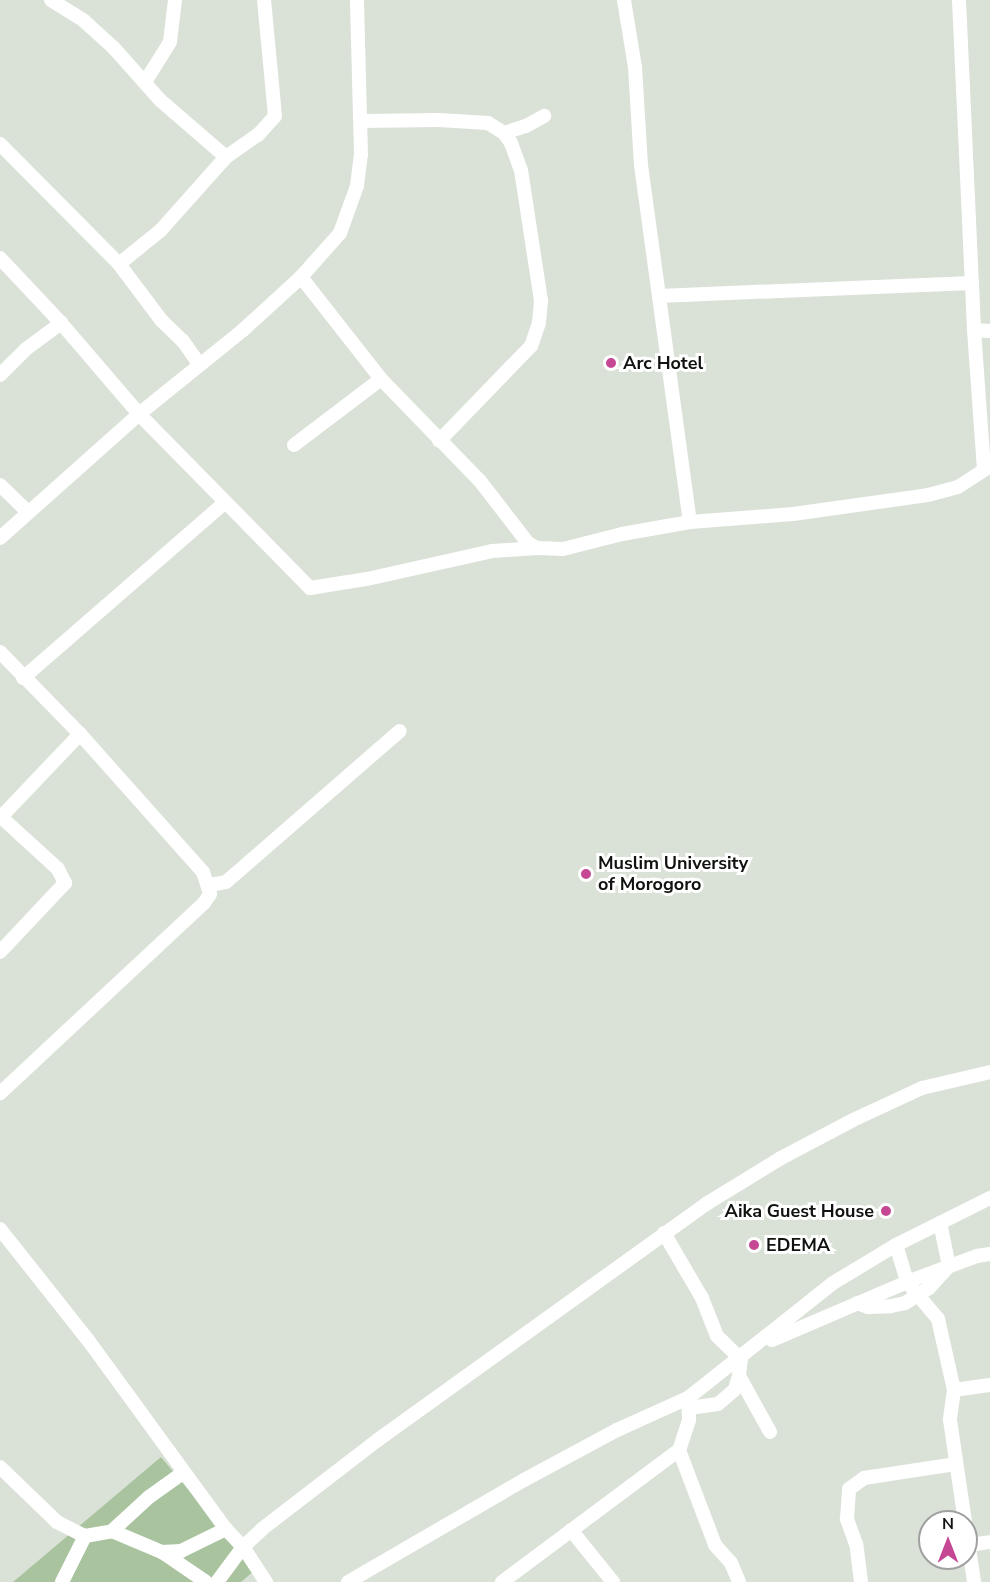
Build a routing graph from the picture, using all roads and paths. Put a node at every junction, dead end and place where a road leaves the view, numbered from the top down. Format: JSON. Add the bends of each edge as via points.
{"nodes":[{"id":1,"x":51,"y":0,"type":"edge"},
{"id":2,"x":175,"y":0,"type":"edge"},
{"id":3,"x":264,"y":0,"type":"edge"},
{"id":4,"x":357,"y":0,"type":"edge"},
{"id":5,"x":624,"y":0,"type":"edge"},
{"id":6,"x":959,"y":0,"type":"edge"},
{"id":7,"x":145,"y":82,"type":"junction"},
{"id":8,"x":544,"y":116,"type":"dead end"},
{"id":9,"x":361,"y":122,"type":"junction"},
{"id":10,"x":504,"y":133,"type":"junction"},
{"id":11,"x":0,"y":144,"type":"edge"},
{"id":12,"x":226,"y":157,"type":"junction"},
{"id":13,"x":0,"y":258,"type":"edge"},
{"id":14,"x":119,"y":264,"type":"junction"},
{"id":15,"x":301,"y":277,"type":"junction"},
{"id":16,"x":972,"y":283,"type":"junction"},
{"id":17,"x":659,"y":296,"type":"junction"},
{"id":18,"x":61,"y":323,"type":"junction"},
{"id":19,"x":974,"y":330,"type":"junction"},
{"id":20,"x":990,"y":331,"type":"edge"},
{"id":21,"x":199,"y":364,"type":"junction"},
{"id":22,"x":0,"y":375,"type":"edge"},
{"id":23,"x":381,"y":379,"type":"junction"},
{"id":24,"x":139,"y":414,"type":"junction"},
{"id":25,"x":439,"y":441,"type":"junction"},
{"id":26,"x":294,"y":445,"type":"dead end"},
{"id":27,"x":987,"y":468,"type":"edge"},
{"id":28,"x":0,"y":485,"type":"edge"},
{"id":29,"x":224,"y":503,"type":"junction"},
{"id":30,"x":28,"y":512,"type":"junction"},
{"id":31,"x":690,"y":522,"type":"junction"},
{"id":32,"x":0,"y":538,"type":"edge"},
{"id":33,"x":537,"y":548,"type":"junction"},
{"id":34,"x":0,"y":652,"type":"edge"},
{"id":35,"x":23,"y":678,"type":"junction"},
{"id":36,"x":400,"y":731,"type":"dead end"},
{"id":37,"x":80,"y":734,"type":"junction"},
{"id":38,"x":0,"y":817,"type":"edge"},
{"id":39,"x":209,"y":885,"type":"junction"},
{"id":40,"x":0,"y":952,"type":"edge"},
{"id":41,"x":990,"y":1071,"type":"edge"},
{"id":42,"x":0,"y":1093,"type":"edge"},
{"id":43,"x":990,"y":1198,"type":"edge"},
{"id":44,"x":940,"y":1223,"type":"junction"},
{"id":45,"x":0,"y":1229,"type":"edge"},
{"id":46,"x":664,"y":1233,"type":"junction"},
{"id":47,"x":896,"y":1245,"type":"junction"},
{"id":48,"x":990,"y":1254,"type":"edge"},
{"id":49,"x":949,"y":1266,"type":"junction"},
{"id":50,"x":907,"y":1282,"type":"junction"},
{"id":51,"x":919,"y":1297,"type":"junction"},
{"id":52,"x":857,"y":1303,"type":"junction"},
{"id":53,"x":756,"y":1347,"type":"junction"},
{"id":54,"x":741,"y":1359,"type":"junction"},
{"id":55,"x":739,"y":1376,"type":"junction"},
{"id":56,"x":990,"y":1385,"type":"edge"},
{"id":57,"x":954,"y":1390,"type":"junction"},
{"id":58,"x":689,"y":1403,"type":"junction"},
{"id":59,"x":770,"y":1432,"type":"dead end"},
{"id":60,"x":679,"y":1450,"type":"junction"},
{"id":61,"x":955,"y":1464,"type":"junction"},
{"id":62,"x":0,"y":1467,"type":"edge"},
{"id":63,"x":184,"y":1472,"type":"junction"},
{"id":64,"x":963,"y":1510,"type":"edge"},
{"id":65,"x":226,"y":1529,"type":"junction"},
{"id":66,"x":571,"y":1530,"type":"junction"},
{"id":67,"x":111,"y":1531,"type":"junction"},
{"id":68,"x":85,"y":1536,"type":"junction"},
{"id":69,"x":243,"y":1547,"type":"junction"},
{"id":70,"x":162,"y":1552,"type":"junction"},
{"id":71,"x":62,"y":1582,"type":"edge"},
{"id":72,"x":206,"y":1582,"type":"edge"},
{"id":73,"x":218,"y":1582,"type":"edge"},
{"id":74,"x":266,"y":1582,"type":"edge"},
{"id":75,"x":348,"y":1582,"type":"edge"},
{"id":76,"x":502,"y":1582,"type":"edge"},
{"id":77,"x":613,"y":1582,"type":"edge"},
{"id":78,"x":739,"y":1582,"type":"edge"},
{"id":79,"x":861,"y":1582,"type":"edge"}],
"edges":[{"from":1,"to":7,"type":"street","via":[[84,21]]},
{"from":2,"to":7,"type":"street","via":[[170,42]]},
{"from":3,"to":12,"type":"street","via":[[275,116],[258,135]]},
{"from":4,"to":9,"type":"street"},
{"from":5,"to":17,"type":"street","via":[[635,67],[641,165]]},
{"from":6,"to":16,"type":"street"},
{"from":7,"to":12,"type":"street","via":[[160,100]]},
{"from":8,"to":10,"type":"street"},
{"from":9,"to":10,"type":"street","via":[[469,120],[488,123]]},
{"from":9,"to":15,"type":"street","via":[[357,186],[349,211],[340,233]]},
{"from":10,"to":25,"type":"street","via":[[517,154],[525,189],[542,300],[539,323],[531,346]]},
{"from":11,"to":14,"type":"street"},
{"from":12,"to":14,"type":"street","via":[[161,230]]},
{"from":13,"to":18,"type":"street"},
{"from":14,"to":21,"type":"street"},
{"from":15,"to":21,"type":"street"},
{"from":15,"to":23,"type":"street"},
{"from":16,"to":17,"type":"street"},
{"from":16,"to":19,"type":"street"},
{"from":17,"to":31,"type":"street"},
{"from":18,"to":22,"type":"street"},
{"from":18,"to":24,"type":"street"},
{"from":19,"to":20,"type":"street"},
{"from":19,"to":27,"type":"street"},
{"from":21,"to":24,"type":"street"},
{"from":23,"to":25,"type":"street"},
{"from":23,"to":26,"type":"street"},
{"from":24,"to":29,"type":"street"},
{"from":24,"to":30,"type":"street"},
{"from":25,"to":33,"type":"street","via":[[480,481],[528,543]]},
{"from":27,"to":31,"type":"street","via":[[958,487],[928,495]]},
{"from":28,"to":30,"type":"street"},
{"from":29,"to":33,"type":"street","via":[[310,588],[492,551]]},
{"from":29,"to":35,"type":"street"},
{"from":30,"to":32,"type":"street"},
{"from":31,"to":33,"type":"street","via":[[562,549]]},
{"from":34,"to":35,"type":"street"},
{"from":35,"to":37,"type":"street"},
{"from":36,"to":39,"type":"street","via":[[226,882]]},
{"from":37,"to":38,"type":"street"},
{"from":37,"to":39,"type":"street","via":[[203,872]]},
{"from":38,"to":40,"type":"street","via":[[58,869],[65,884]]},
{"from":39,"to":42,"type":"street","via":[[210,894],[204,903]]},
{"from":41,"to":46,"type":"street","via":[[922,1088],[853,1120],[781,1158]]},
{"from":43,"to":44,"type":"street"},
{"from":44,"to":47,"type":"street"},
{"from":44,"to":49,"type":"street"},
{"from":45,"to":63,"type":"street","via":[[88,1340]]},
{"from":46,"to":54,"type":"street","via":[[702,1298],[717,1336]]},
{"from":46,"to":69,"type":"street","via":[[379,1439],[262,1528]]},
{"from":47,"to":50,"type":"street"},
{"from":47,"to":53,"type":"street","via":[[833,1283]]},
{"from":48,"to":49,"type":"street"},
{"from":49,"to":50,"type":"street"},
{"from":49,"to":51,"type":"street"},
{"from":50,"to":51,"type":"street"},
{"from":50,"to":52,"type":"street"},
{"from":51,"to":52,"type":"street","via":[[891,1306],[868,1307]]},
{"from":51,"to":57,"type":"street","via":[[938,1319]]},
{"from":52,"to":53,"type":"street"},
{"from":53,"to":54,"type":"street"},
{"from":54,"to":55,"type":"street"},
{"from":54,"to":58,"type":"street"},
{"from":55,"to":58,"type":"street","via":[[735,1389],[718,1404]]},
{"from":55,"to":59,"type":"street"},
{"from":56,"to":57,"type":"street"},
{"from":57,"to":61,"type":"street","via":[[950,1420]]},
{"from":58,"to":60,"type":"street","via":[[689,1420]]},
{"from":58,"to":75,"type":"street","via":[[617,1430]]},
{"from":60,"to":66,"type":"street"},
{"from":60,"to":78,"type":"street","via":[[715,1545],[731,1563]]},
{"from":61,"to":64,"type":"street"},
{"from":61,"to":79,"type":"street","via":[[857,1480],[849,1489],[847,1519],[856,1544]]},
{"from":62,"to":68,"type":"street","via":[[57,1522]]},
{"from":63,"to":65,"type":"street"},
{"from":63,"to":67,"type":"street"},
{"from":65,"to":69,"type":"street"},
{"from":65,"to":70,"type":"street","via":[[181,1551]]},
{"from":66,"to":76,"type":"street"},
{"from":66,"to":77,"type":"street"},
{"from":67,"to":68,"type":"street"},
{"from":67,"to":70,"type":"street"},
{"from":68,"to":71,"type":"street"},
{"from":69,"to":73,"type":"street"},
{"from":69,"to":74,"type":"street"},
{"from":70,"to":72,"type":"street"}]}
